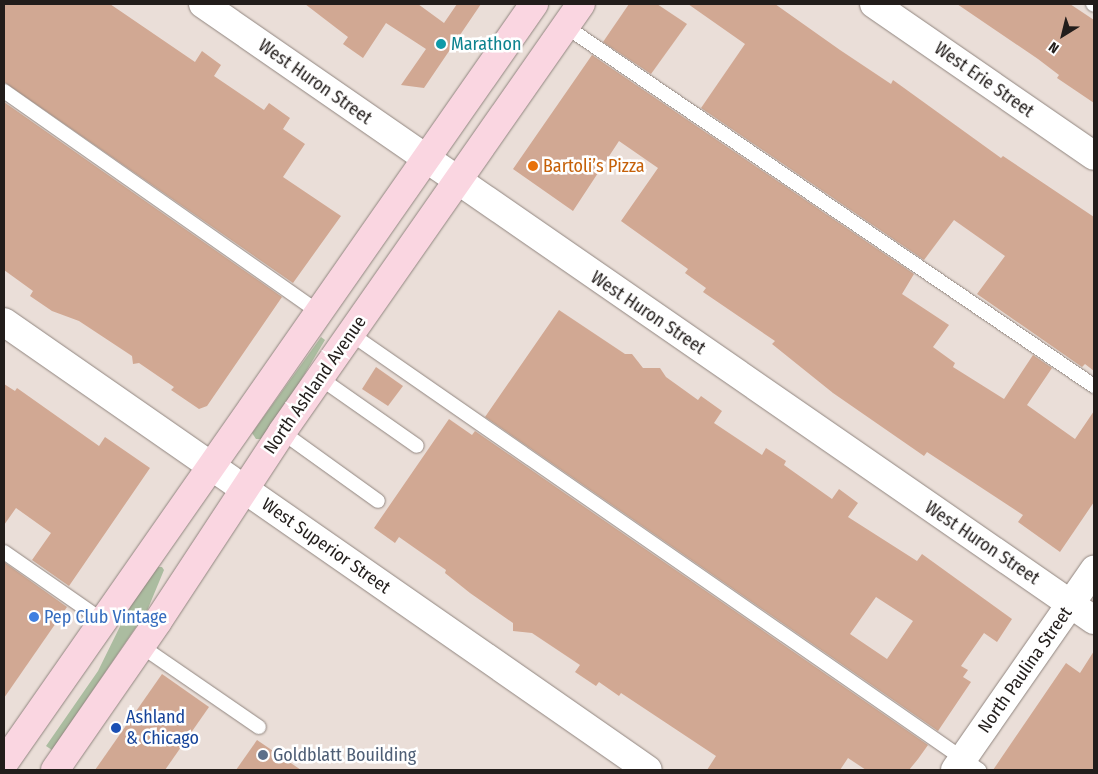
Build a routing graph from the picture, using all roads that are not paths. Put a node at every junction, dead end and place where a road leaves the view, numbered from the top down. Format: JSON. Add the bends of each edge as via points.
{"nodes":[{"id":1,"x":203,"y":4,"type":"edge"},
{"id":2,"x":534,"y":4,"type":"edge"},
{"id":3,"x":581,"y":4,"type":"edge"},
{"id":4,"x":874,"y":4,"type":"edge"},
{"id":5,"x":565,"y":26,"type":"junction"},
{"id":6,"x":4,"y":92,"type":"edge"},
{"id":7,"x":1094,"y":156,"type":"edge"},
{"id":8,"x":426,"y":160,"type":"junction"},
{"id":9,"x":456,"y":182,"type":"junction"},
{"id":10,"x":320,"y":313,"type":"junction"},
{"id":11,"x":4,"y":322,"type":"edge"},
{"id":12,"x":351,"y":334,"type":"junction"},
{"id":13,"x":320,"y":378,"type":"junction"},
{"id":14,"x":1094,"y":386,"type":"edge"},
{"id":15,"x":282,"y":432,"type":"junction"},
{"id":16,"x":417,"y":446,"type":"dead end"},
{"id":17,"x":213,"y":467,"type":"junction"},
{"id":18,"x":244,"y":489,"type":"junction"},
{"id":19,"x":378,"y":500,"type":"dead end"},
{"id":20,"x":4,"y":552,"type":"edge"},
{"id":21,"x":1094,"y":570,"type":"edge"},
{"id":22,"x":1071,"y":604,"type":"junction"},
{"id":23,"x":102,"y":620,"type":"junction"},
{"id":24,"x":1094,"y":620,"type":"edge"},
{"id":25,"x":141,"y":646,"type":"junction"},
{"id":26,"x":259,"y":727,"type":"dead end"},
{"id":27,"x":4,"y":763,"type":"edge"},
{"id":28,"x":966,"y":767,"type":"edge"},
{"id":29,"x":55,"y":770,"type":"edge"},
{"id":30,"x":648,"y":770,"type":"edge"}],
"edges":[{"from":1,"to":8,"type":"street","name":"West Huron Street"},
{"from":2,"to":8,"type":"main road","name":"North Ashland Avenue"},
{"from":3,"to":5,"type":"main road","name":"North Ashland Avenue"},
{"from":4,"to":7,"type":"street","name":"West Erie Street"},
{"from":5,"to":9,"type":"main road","name":"North Ashland Avenue"},
{"from":5,"to":14,"type":"lane"},
{"from":6,"to":10,"type":"lane"},
{"from":8,"to":9,"type":"street","name":"West Huron Street"},
{"from":8,"to":10,"type":"main road","name":"North Ashland Avenue"},
{"from":9,"to":12,"type":"main road","name":"North Ashland Avenue"},
{"from":9,"to":22,"type":"street","name":"West Huron Street"},
{"from":10,"to":17,"type":"main road","name":"North Ashland Avenue"},
{"from":11,"to":17,"type":"street","name":"West Superior Street"},
{"from":12,"to":13,"type":"main road","name":"North Ashland Avenue"},
{"from":12,"to":28,"type":"lane"},
{"from":13,"to":15,"type":"main road","name":"North Ashland Avenue"},
{"from":13,"to":16,"type":"lane"},
{"from":15,"to":18,"type":"main road","name":"North Ashland Avenue"},
{"from":15,"to":19,"type":"lane"},
{"from":17,"to":18,"type":"street","name":"West Superior Street"},
{"from":17,"to":23,"type":"main road","name":"North Ashland Avenue"},
{"from":18,"to":25,"type":"main road","name":"North Ashland Avenue"},
{"from":18,"to":30,"type":"street","name":"West Superior Street"},
{"from":20,"to":23,"type":"lane"},
{"from":21,"to":22,"type":"street","name":"North Paulina Street"},
{"from":22,"to":24,"type":"street","name":"West Huron Street"},
{"from":22,"to":28,"type":"street","name":"North Paulina Street"},
{"from":23,"to":27,"type":"main road","name":"North Ashland Avenue"},
{"from":25,"to":26,"type":"lane"},
{"from":25,"to":29,"type":"main road","name":"North Ashland Avenue"}]}
